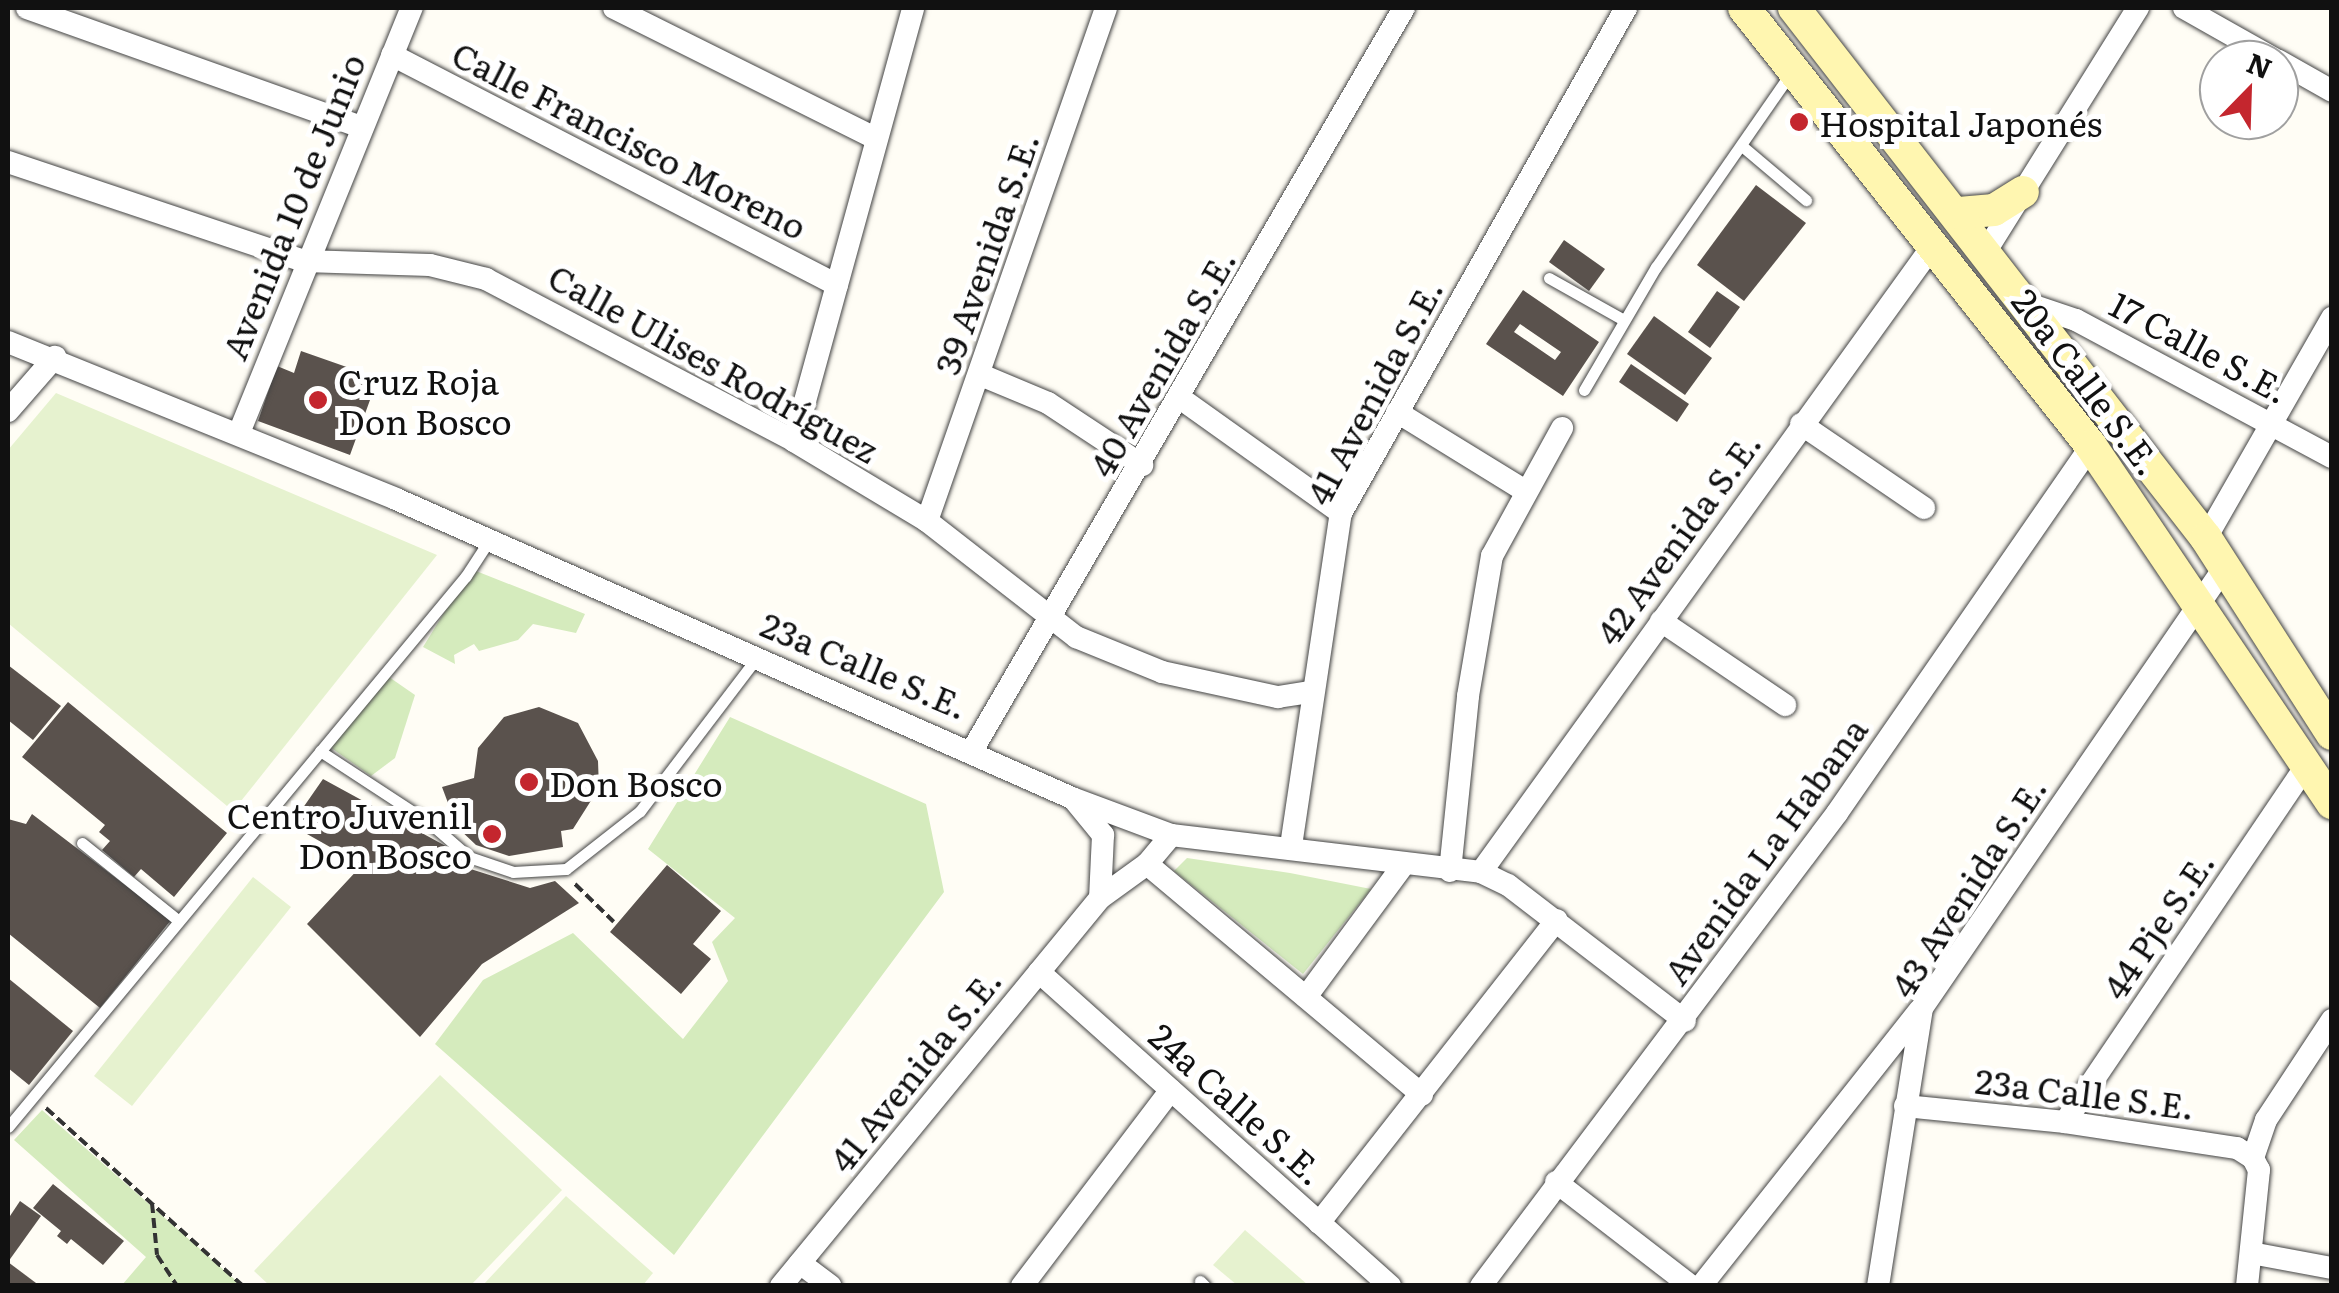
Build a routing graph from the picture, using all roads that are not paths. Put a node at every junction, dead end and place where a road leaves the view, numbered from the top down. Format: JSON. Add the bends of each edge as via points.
{"nodes":[{"id":1,"x":27,"y":8,"type":"edge"},
{"id":2,"x":412,"y":8,"type":"edge"},
{"id":3,"x":614,"y":8,"type":"edge"},
{"id":4,"x":914,"y":8,"type":"edge"},
{"id":5,"x":1106,"y":8,"type":"edge"},
{"id":6,"x":1404,"y":8,"type":"edge"},
{"id":7,"x":1626,"y":8,"type":"edge"},
{"id":8,"x":1794,"y":8,"type":"edge"},
{"id":9,"x":2138,"y":8,"type":"edge"},
{"id":10,"x":2184,"y":8,"type":"edge"},
{"id":11,"x":1759,"y":13,"type":"edge"},
{"id":12,"x":2241,"y":40,"type":"edge"},
{"id":13,"x":392,"y":56,"type":"junction"},
{"id":14,"x":1794,"y":68,"type":"junction"},
{"id":15,"x":2299,"y":73,"type":"edge"},
{"id":16,"x":2332,"y":91,"type":"edge"},
{"id":17,"x":362,"y":128,"type":"junction"},
{"id":18,"x":873,"y":137,"type":"junction"},
{"id":19,"x":1742,"y":146,"type":"junction"},
{"id":20,"x":8,"y":162,"type":"edge"},
{"id":21,"x":2023,"y":192,"type":"junction"},
{"id":22,"x":1806,"y":200,"type":"dead end"},
{"id":23,"x":1959,"y":214,"type":"junction"},
{"id":24,"x":1934,"y":244,"type":"junction"},
{"id":25,"x":1986,"y":251,"type":"junction"},
{"id":26,"x":304,"y":261,"type":"junction"},
{"id":27,"x":1549,"y":278,"type":"dead end"},
{"id":28,"x":836,"y":285,"type":"junction"},
{"id":29,"x":2031,"y":306,"type":"junction"},
{"id":30,"x":2332,"y":318,"type":"edge"},
{"id":31,"x":1622,"y":320,"type":"junction"},
{"id":32,"x":8,"y":342,"type":"edge"},
{"id":33,"x":54,"y":357,"type":"junction"},
{"id":34,"x":981,"y":375,"type":"junction"},
{"id":35,"x":1584,"y":390,"type":"dead end"},
{"id":36,"x":1180,"y":398,"type":"junction"},
{"id":37,"x":8,"y":411,"type":"edge"},
{"id":38,"x":1397,"y":412,"type":"junction"},
{"id":39,"x":1801,"y":424,"type":"junction"},
{"id":40,"x":2272,"y":424,"type":"junction"},
{"id":41,"x":1562,"y":428,"type":"dead end"},
{"id":42,"x":239,"y":432,"type":"junction"},
{"id":43,"x":794,"y":441,"type":"junction"},
{"id":44,"x":2091,"y":446,"type":"junction"},
{"id":45,"x":2332,"y":458,"type":"edge"},
{"id":46,"x":1142,"y":465,"type":"junction"},
{"id":47,"x":1524,"y":490,"type":"junction"},
{"id":48,"x":1924,"y":508,"type":"dead end"},
{"id":49,"x":1340,"y":513,"type":"junction"},
{"id":50,"x":927,"y":521,"type":"junction"},
{"id":51,"x":2206,"y":538,"type":"junction"},
{"id":52,"x":490,"y":539,"type":"junction"},
{"id":53,"x":2224,"y":568,"type":"junction"},
{"id":54,"x":2199,"y":603,"type":"junction"},
{"id":55,"x":1054,"y":618,"type":"junction"},
{"id":56,"x":1660,"y":620,"type":"junction"},
{"id":57,"x":758,"y":656,"type":"junction"},
{"id":58,"x":1312,"y":692,"type":"junction"},
{"id":59,"x":1785,"y":705,"type":"dead end"},
{"id":60,"x":2332,"y":734,"type":"edge"},
{"id":61,"x":973,"y":749,"type":"junction"},
{"id":62,"x":320,"y":751,"type":"junction"},
{"id":63,"x":2307,"y":766,"type":"junction"},
{"id":64,"x":1072,"y":798,"type":"junction"},
{"id":65,"x":2332,"y":803,"type":"edge"},
{"id":66,"x":1171,"y":835,"type":"junction"},
{"id":67,"x":82,"y":843,"type":"dead end"},
{"id":68,"x":1291,"y":846,"type":"junction"},
{"id":69,"x":1146,"y":864,"type":"junction"},
{"id":70,"x":1402,"y":868,"type":"junction"},
{"id":71,"x":1450,"y":870,"type":"junction"},
{"id":72,"x":1480,"y":872,"type":"junction"},
{"id":73,"x":1100,"y":898,"type":"junction"},
{"id":74,"x":1557,"y":920,"type":"junction"},
{"id":75,"x":178,"y":921,"type":"junction"},
{"id":76,"x":1039,"y":972,"type":"junction"},
{"id":77,"x":1306,"y":997,"type":"junction"},
{"id":78,"x":1922,"y":1008,"type":"junction"},
{"id":79,"x":2332,"y":1020,"type":"edge"},
{"id":80,"x":1685,"y":1021,"type":"junction"},
{"id":81,"x":1171,"y":1090,"type":"junction"},
{"id":82,"x":1422,"y":1094,"type":"junction"},
{"id":83,"x":1906,"y":1106,"type":"junction"},
{"id":84,"x":2064,"y":1122,"type":"junction"},
{"id":85,"x":8,"y":1127,"type":"edge"},
{"id":86,"x":2253,"y":1158,"type":"junction"},
{"id":87,"x":1556,"y":1182,"type":"junction"},
{"id":88,"x":1320,"y":1223,"type":"junction"},
{"id":89,"x":2251,"y":1252,"type":"junction"},
{"id":90,"x":800,"y":1263,"type":"junction"},
{"id":91,"x":2332,"y":1268,"type":"edge"},
{"id":92,"x":782,"y":1286,"type":"edge"},
{"id":93,"x":830,"y":1286,"type":"edge"},
{"id":94,"x":1022,"y":1286,"type":"edge"},
{"id":95,"x":1390,"y":1286,"type":"edge"},
{"id":96,"x":1481,"y":1286,"type":"edge"},
{"id":97,"x":1691,"y":1286,"type":"edge"},
{"id":98,"x":1701,"y":1286,"type":"edge"},
{"id":99,"x":1878,"y":1286,"type":"edge"},
{"id":100,"x":2247,"y":1286,"type":"edge"}],
"edges":[{"from":1,"to":17,"type":"street"},
{"from":2,"to":13,"type":"street","name":"Avenida 10 de Junio"},
{"from":3,"to":18,"type":"street"},
{"from":4,"to":18,"type":"street"},
{"from":5,"to":34,"type":"street","name":"39 Avenida S.E."},
{"from":6,"to":36,"type":"street","name":"40 Avenida S.E."},
{"from":7,"to":38,"type":"street","name":"41 Avenida S.E."},
{"from":8,"to":23,"type":"street","name":"20a Calle S.E."},
{"from":9,"to":21,"type":"street"},
{"from":10,"to":12,"type":"street"},
{"from":11,"to":14,"type":"street","name":"20a Calle S.E."},
{"from":13,"to":17,"type":"street","name":"Avenida 10 de Junio"},
{"from":13,"to":28,"type":"street","name":"Calle Francisco Moreno"},
{"from":14,"to":19,"type":"lane"},
{"from":14,"to":24,"type":"street","name":"20a Calle S.E."},
{"from":15,"to":16,"type":"street"},
{"from":17,"to":26,"type":"street","name":"Avenida 10 de Junio"},
{"from":18,"to":28,"type":"street"},
{"from":19,"to":22,"type":"lane"},
{"from":19,"to":31,"type":"lane"},
{"from":20,"to":26,"type":"street","name":"Calle Ulises Rodríguez"},
{"from":21,"to":23,"type":"street","via":[[1994,210]]},
{"from":21,"to":25,"type":"street"},
{"from":23,"to":25,"type":"street","name":"20a Calle S.E."},
{"from":24,"to":39,"type":"street","name":"42 Avenida S.E."},
{"from":24,"to":44,"type":"street","name":"20a Calle S.E."},
{"from":25,"to":29,"type":"street","name":"20a Calle S.E."},
{"from":26,"to":42,"type":"street","name":"Avenida 10 de Junio"},
{"from":26,"to":43,"type":"street","name":"Calle Ulises Rodríguez","via":[[430,265],[486,279]]},
{"from":27,"to":31,"type":"lane"},
{"from":28,"to":43,"type":"street"},
{"from":29,"to":40,"type":"street","name":"17 Calle S.E.","via":[[2076,320]]},
{"from":29,"to":51,"type":"street","name":"20a Calle S.E."},
{"from":30,"to":40,"type":"street"},
{"from":31,"to":35,"type":"lane"},
{"from":32,"to":33,"type":"street","name":"23a Calle S.E."},
{"from":33,"to":37,"type":"street"},
{"from":33,"to":42,"type":"street","name":"23a Calle S.E."},
{"from":34,"to":46,"type":"street","via":[[1048,403]]},
{"from":34,"to":50,"type":"street","name":"39 Avenida S.E."},
{"from":36,"to":46,"type":"street","name":"40 Avenida S.E."},
{"from":36,"to":49,"type":"street"},
{"from":38,"to":47,"type":"street"},
{"from":38,"to":49,"type":"street","name":"41 Avenida S.E."},
{"from":39,"to":48,"type":"street"},
{"from":39,"to":56,"type":"street","name":"42 Avenida S.E."},
{"from":40,"to":45,"type":"street","name":"17 Calle S.E."},
{"from":40,"to":51,"type":"street"},
{"from":41,"to":47,"type":"street"},
{"from":42,"to":52,"type":"street","name":"23a Calle S.E."},
{"from":43,"to":50,"type":"street","name":"Calle Ulises Rodríguez"},
{"from":44,"to":54,"type":"street","name":"20a Calle S.E."},
{"from":44,"to":80,"type":"street","name":"Avenida La Habana"},
{"from":46,"to":55,"type":"street","name":"40 Avenida S.E."},
{"from":47,"to":71,"type":"street","via":[[1492,556],[1468,696]]},
{"from":49,"to":58,"type":"street","name":"41 Avenida S.E."},
{"from":50,"to":55,"type":"street","name":"Calle Ulises Rodríguez"},
{"from":51,"to":53,"type":"street","name":"20a Calle S.E."},
{"from":52,"to":57,"type":"street","name":"23a Calle S.E."},
{"from":52,"to":62,"type":"lane"},
{"from":53,"to":54,"type":"street","name":"43 Avenida S.E."},
{"from":53,"to":60,"type":"street","name":"20a Calle S.E."},
{"from":54,"to":63,"type":"street","name":"20a Calle S.E."},
{"from":54,"to":78,"type":"street","name":"43 Avenida S.E."},
{"from":55,"to":58,"type":"street","name":"Calle Ulises Rodríguez","via":[[1076,637],[1162,672],[1278,697]]},
{"from":55,"to":61,"type":"street","name":"40 Avenida S.E."},
{"from":56,"to":59,"type":"street"},
{"from":56,"to":72,"type":"street","name":"42 Avenida S.E."},
{"from":57,"to":61,"type":"street","name":"23a Calle S.E."},
{"from":57,"to":62,"type":"lane","via":[[640,812],[566,869],[513,872],[469,857],[430,823]]},
{"from":58,"to":68,"type":"street","name":"41 Avenida S.E."},
{"from":61,"to":64,"type":"street","name":"23a Calle S.E."},
{"from":62,"to":75,"type":"lane"},
{"from":63,"to":65,"type":"street","name":"20a Calle S.E."},
{"from":63,"to":84,"type":"street","name":"44 Pje S.E."},
{"from":64,"to":66,"type":"street","name":"23a Calle S.E."},
{"from":64,"to":73,"type":"street","via":[[1102,835]]},
{"from":66,"to":68,"type":"street","name":"23a Calle S.E."},
{"from":66,"to":69,"type":"street","name":"41 Avenida S.E."},
{"from":67,"to":75,"type":"lane"},
{"from":68,"to":70,"type":"street","name":"23a Calle S.E."},
{"from":69,"to":73,"type":"street","name":"41 Avenida S.E."},
{"from":69,"to":77,"type":"street"},
{"from":70,"to":71,"type":"street","name":"23a Calle S.E."},
{"from":70,"to":77,"type":"street"},
{"from":71,"to":72,"type":"street","name":"23a Calle S.E."},
{"from":72,"to":74,"type":"street","name":"23a Calle S.E."},
{"from":73,"to":76,"type":"street","name":"41 Avenida S.E."},
{"from":74,"to":80,"type":"street","name":"23a Calle S.E."},
{"from":74,"to":82,"type":"street"},
{"from":75,"to":85,"type":"lane"},
{"from":76,"to":81,"type":"street","name":"24a Calle S.E."},
{"from":76,"to":90,"type":"street","name":"41 Avenida S.E."},
{"from":77,"to":82,"type":"street"},
{"from":78,"to":83,"type":"street","name":"43 Avenida S.E."},
{"from":78,"to":98,"type":"street"},
{"from":79,"to":86,"type":"street","via":[[2266,1120]]},
{"from":80,"to":87,"type":"street","name":"Avenida La Habana"},
{"from":81,"to":88,"type":"street","name":"24a Calle S.E."},
{"from":81,"to":94,"type":"street"},
{"from":82,"to":88,"type":"street"},
{"from":83,"to":84,"type":"street","name":"23a Calle S.E."},
{"from":83,"to":99,"type":"street","name":"43 Avenida S.E."},
{"from":84,"to":86,"type":"street","name":"23a Calle S.E.","via":[[2237,1148]]},
{"from":86,"to":89,"type":"street","via":[[2259,1170]]},
{"from":87,"to":96,"type":"street","name":"Avenida La Habana"},
{"from":87,"to":97,"type":"street"},
{"from":88,"to":95,"type":"street","name":"24a Calle S.E."},
{"from":89,"to":91,"type":"street"},
{"from":89,"to":100,"type":"street"},
{"from":90,"to":92,"type":"street","name":"41 Avenida S.E."},
{"from":90,"to":93,"type":"street"}]}
